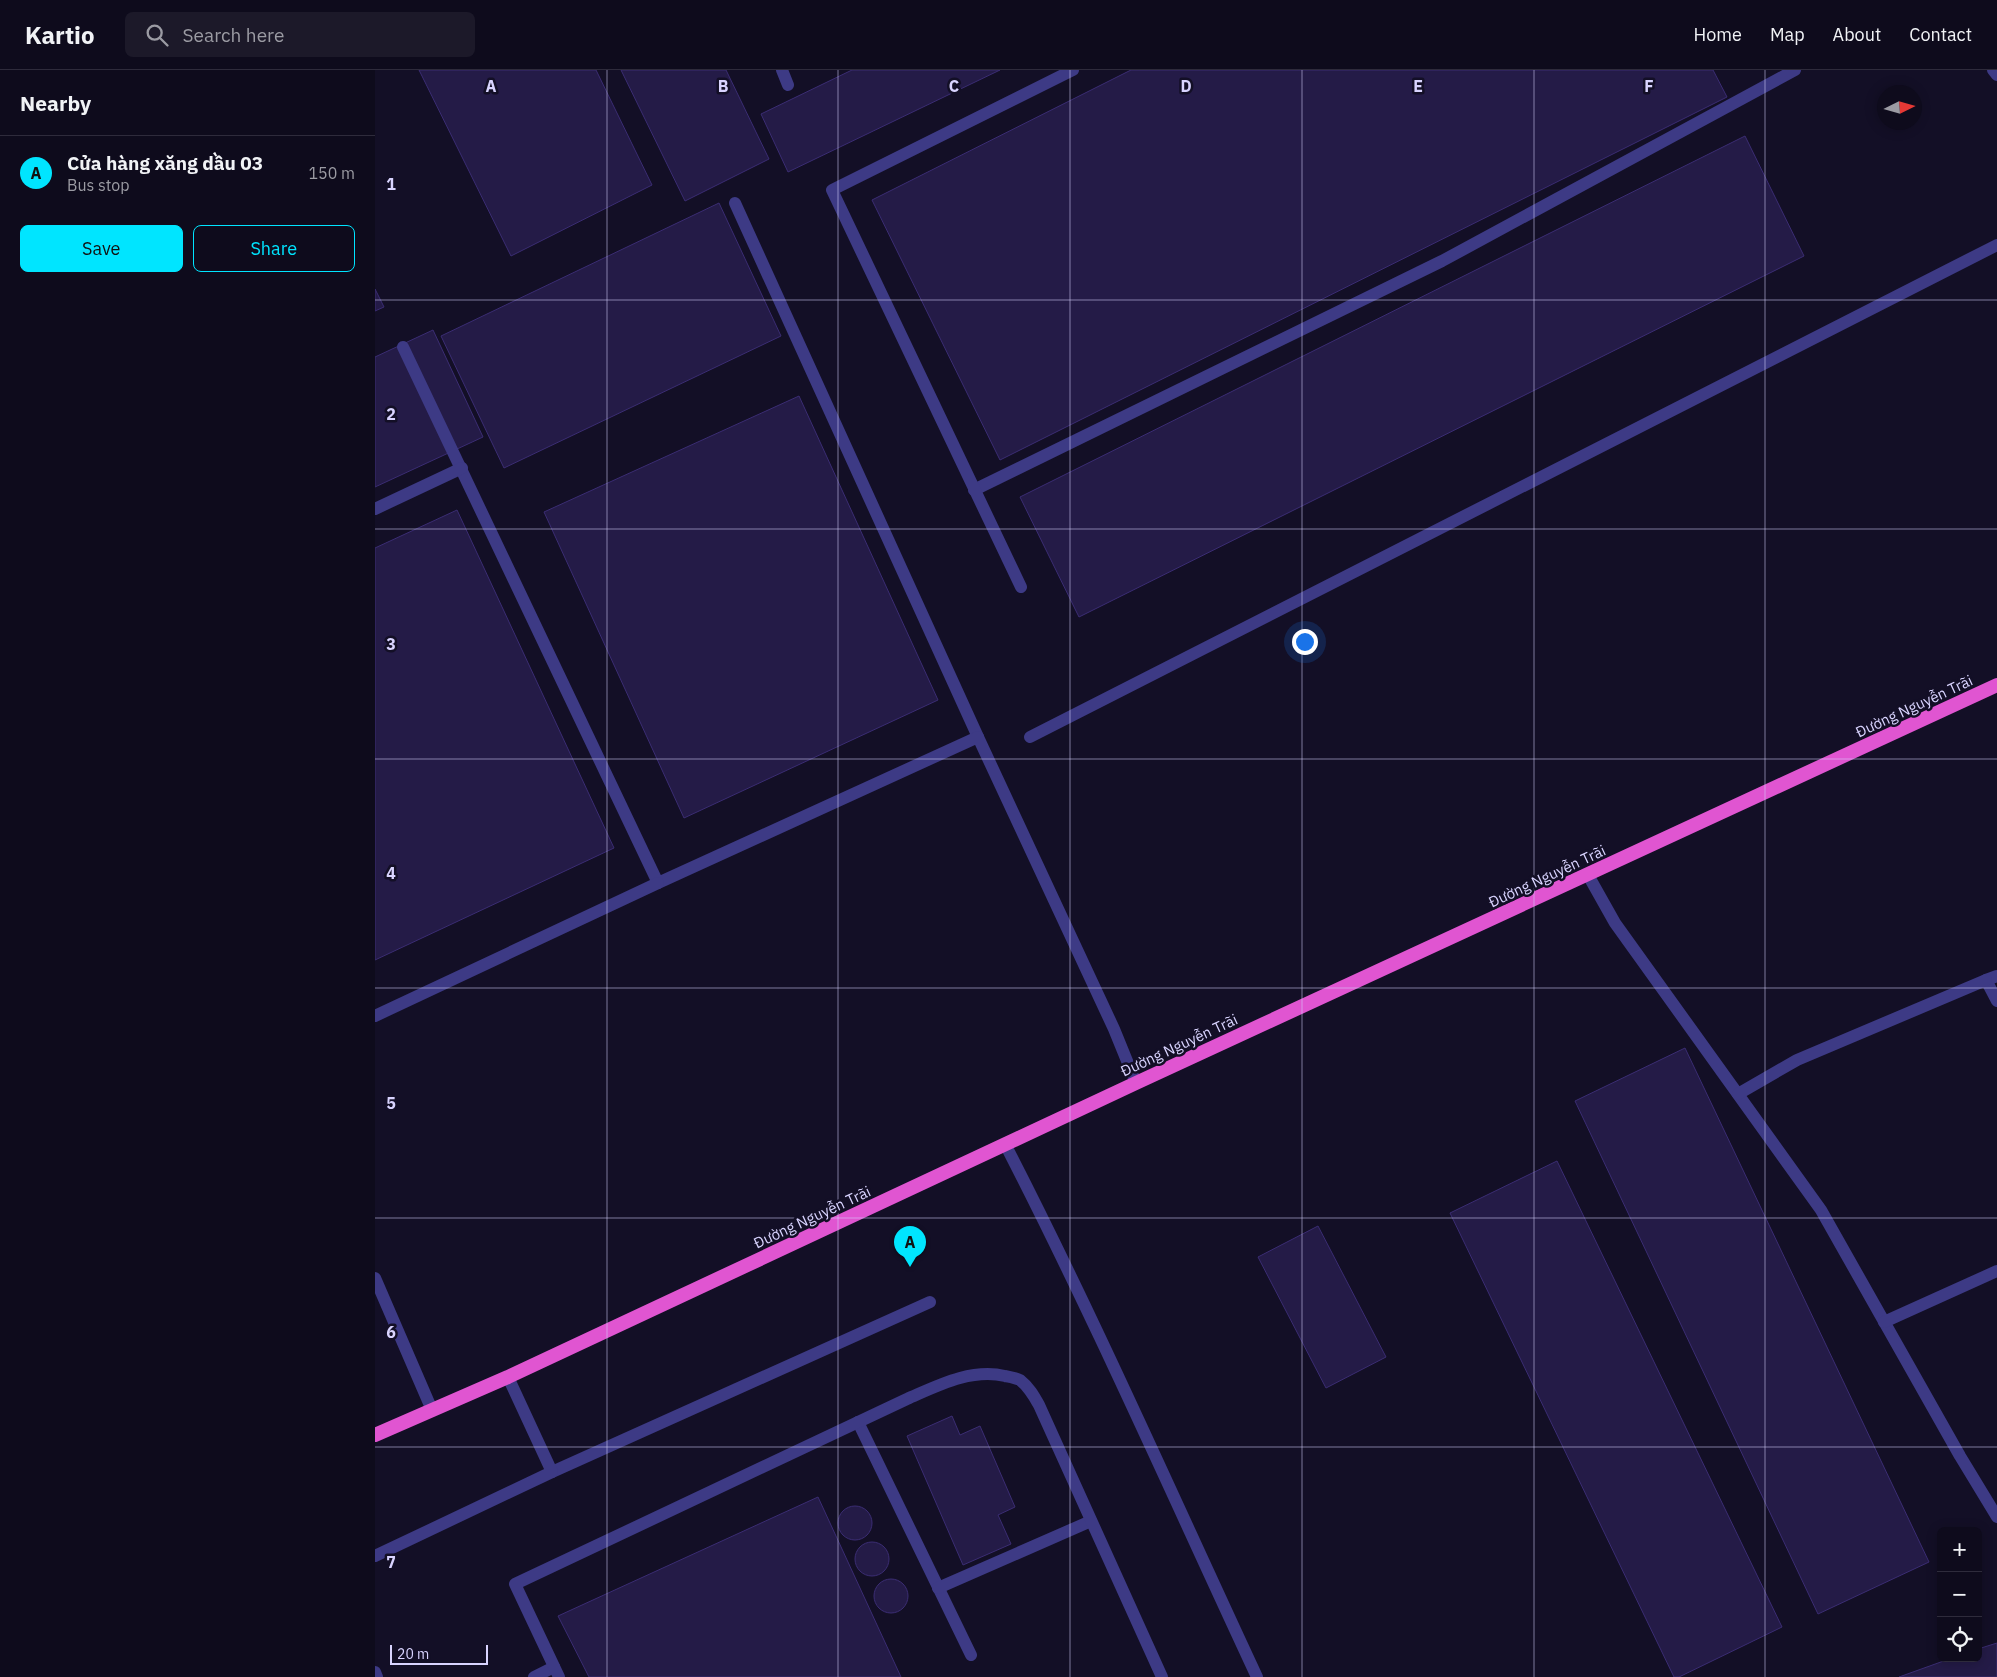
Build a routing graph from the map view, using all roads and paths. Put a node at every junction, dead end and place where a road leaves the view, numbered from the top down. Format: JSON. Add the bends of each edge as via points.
{"nodes":[{"id":1,"x":782,"y":70,"type":"edge"},
{"id":2,"x":1073,"y":70,"type":"edge"},
{"id":3,"x":1795,"y":70,"type":"edge"},
{"id":4,"x":1993,"y":70,"type":"edge"},
{"id":5,"x":1997,"y":74,"type":"edge"},
{"id":6,"x":789,"y":85,"type":"dead end"},
{"id":7,"x":735,"y":203,"type":"dead end"},
{"id":8,"x":1997,"y":244,"type":"edge"},
{"id":9,"x":403,"y":348,"type":"dead end"},
{"id":10,"x":462,"y":468,"type":"junction"},
{"id":11,"x":974,"y":490,"type":"junction"},
{"id":12,"x":375,"y":509,"type":"edge"},
{"id":13,"x":1021,"y":587,"type":"dead end"},
{"id":14,"x":1997,"y":685,"type":"edge"},
{"id":15,"x":979,"y":737,"type":"junction"},
{"id":16,"x":1030,"y":737,"type":"dead end"},
{"id":17,"x":1588,"y":875,"type":"junction"},
{"id":18,"x":658,"y":883,"type":"junction"},
{"id":19,"x":1992,"y":978,"type":"edge"},
{"id":20,"x":1997,"y":1001,"type":"edge"},
{"id":21,"x":375,"y":1016,"type":"edge"},
{"id":22,"x":1136,"y":1083,"type":"junction"},
{"id":23,"x":1737,"y":1094,"type":"junction"},
{"id":24,"x":1005,"y":1144,"type":"junction"},
{"id":25,"x":1997,"y":1271,"type":"edge"},
{"id":26,"x":375,"y":1278,"type":"edge"},
{"id":27,"x":930,"y":1302,"type":"dead end"},
{"id":28,"x":1884,"y":1322,"type":"junction"},
{"id":29,"x":508,"y":1377,"type":"junction"},
{"id":30,"x":432,"y":1410,"type":"junction"},
{"id":31,"x":858,"y":1422,"type":"junction"},
{"id":32,"x":375,"y":1435,"type":"edge"},
{"id":33,"x":553,"y":1472,"type":"junction"},
{"id":34,"x":1997,"y":1517,"type":"edge"},
{"id":35,"x":1091,"y":1521,"type":"junction"},
{"id":36,"x":375,"y":1556,"type":"edge"},
{"id":37,"x":938,"y":1588,"type":"junction"},
{"id":38,"x":971,"y":1655,"type":"dead end"},
{"id":39,"x":375,"y":1672,"type":"edge"},
{"id":40,"x":557,"y":1672,"type":"edge"},
{"id":41,"x":377,"y":1677,"type":"edge"},
{"id":42,"x":534,"y":1677,"type":"edge"},
{"id":43,"x":1162,"y":1677,"type":"edge"},
{"id":44,"x":1257,"y":1677,"type":"edge"}],
"edges":[{"from":1,"to":6,"type":"street"},
{"from":2,"to":11,"type":"street","via":[[832,190]]},
{"from":3,"to":11,"type":"street","via":[[1442,261]]},
{"from":4,"to":5,"type":"street"},
{"from":7,"to":15,"type":"street"},
{"from":8,"to":16,"type":"street"},
{"from":9,"to":10,"type":"street"},
{"from":10,"to":12,"type":"street"},
{"from":10,"to":18,"type":"street"},
{"from":11,"to":13,"type":"street"},
{"from":14,"to":17,"type":"highway","name":"Đường Nguyễn Trãi"},
{"from":15,"to":18,"type":"street"},
{"from":15,"to":22,"type":"street"},
{"from":17,"to":22,"type":"highway","name":"Đường Nguyễn Trãi"},
{"from":17,"to":23,"type":"street","via":[[1615,923]]},
{"from":18,"to":21,"type":"street"},
{"from":19,"to":20,"type":"street"},
{"from":19,"to":23,"type":"street","via":[[1797,1060]]},
{"from":22,"to":24,"type":"highway","name":"Đường Nguyễn Trãi"},
{"from":23,"to":28,"type":"street","via":[[1821,1210]]},
{"from":24,"to":29,"type":"highway","name":"Đường Nguyễn Trãi"},
{"from":24,"to":44,"type":"street","via":[[1119,1378]]},
{"from":25,"to":28,"type":"street"},
{"from":26,"to":30,"type":"street"},
{"from":27,"to":33,"type":"street"},
{"from":28,"to":34,"type":"street"},
{"from":29,"to":30,"type":"highway","name":"Đường Nguyễn Trãi"},
{"from":29,"to":33,"type":"street"},
{"from":30,"to":32,"type":"highway","name":"Đường Nguyễn Trãi"},
{"from":31,"to":35,"type":"street","via":[[948,1381],[985,1374],[1018,1379],[1031,1391],[1039,1405]]},
{"from":31,"to":37,"type":"street"},
{"from":31,"to":40,"type":"street","via":[[515,1584]]},
{"from":33,"to":36,"type":"street"},
{"from":35,"to":37,"type":"street"},
{"from":35,"to":43,"type":"street"},
{"from":37,"to":38,"type":"street"},
{"from":39,"to":41,"type":"street"},
{"from":40,"to":42,"type":"street"}]}
